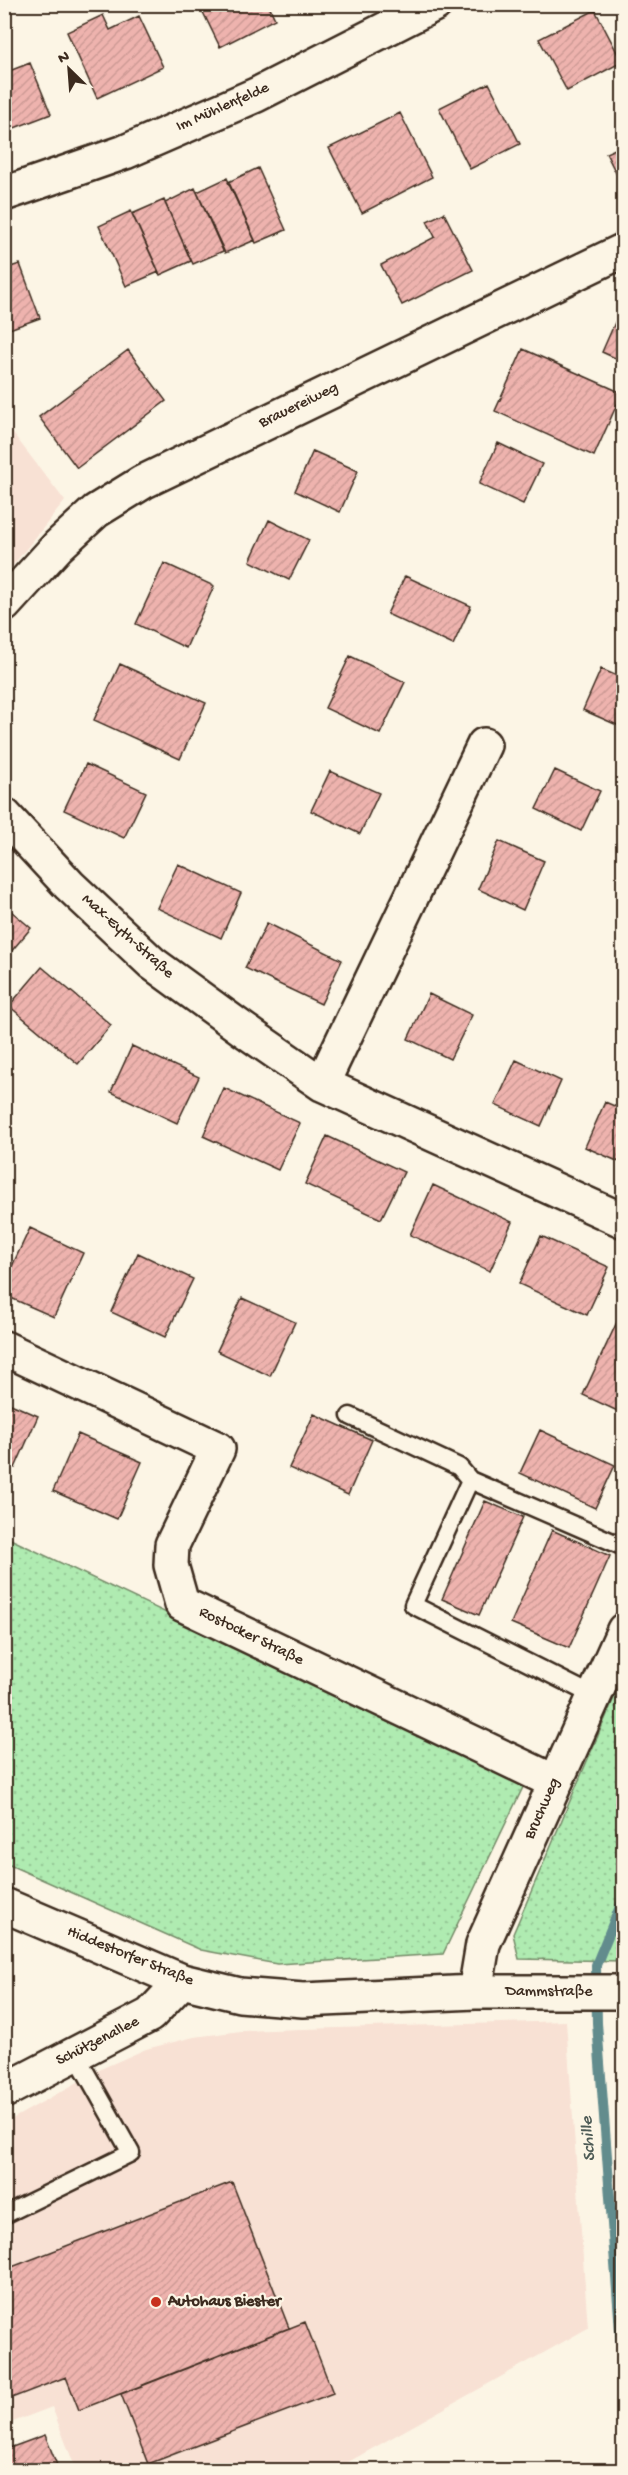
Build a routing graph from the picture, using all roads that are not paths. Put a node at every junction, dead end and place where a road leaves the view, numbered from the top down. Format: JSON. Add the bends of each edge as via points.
{"nodes":[{"id":1,"x":435,"y":4,"type":"edge"},
{"id":2,"x":4,"y":194,"type":"edge"},
{"id":3,"x":624,"y":250,"type":"edge"},
{"id":4,"x":4,"y":605,"type":"edge"},
{"id":5,"x":484,"y":745,"type":"dead end"},
{"id":6,"x":4,"y":815,"type":"edge"},
{"id":7,"x":322,"y":1084,"type":"junction"},
{"id":8,"x":624,"y":1221,"type":"edge"},
{"id":9,"x":4,"y":1348,"type":"edge"},
{"id":10,"x":350,"y":1416,"type":"dead end"},
{"id":11,"x":470,"y":1480,"type":"junction"},
{"id":12,"x":624,"y":1547,"type":"edge"},
{"id":13,"x":624,"y":1630,"type":"edge"},
{"id":14,"x":594,"y":1696,"type":"junction"},
{"id":15,"x":555,"y":1782,"type":"junction"},
{"id":16,"x":4,"y":1905,"type":"edge"},
{"id":17,"x":183,"y":1981,"type":"junction"},
{"id":18,"x":475,"y":1992,"type":"junction"},
{"id":19,"x":620,"y":1992,"type":"edge"},
{"id":20,"x":75,"y":2053,"type":"junction"},
{"id":21,"x":4,"y":2091,"type":"edge"},
{"id":22,"x":4,"y":2215,"type":"edge"}],
"edges":[{"from":1,"to":2,"type":"street","name":"Im Mühlenfelde","via":[[256,95],[125,152]]},
{"from":3,"to":4,"type":"street","name":"Brauereiweg","via":[[143,482],[96,511]]},
{"from":5,"to":7,"type":"street"},
{"from":6,"to":7,"type":"street","name":"Max-Eyth-Straße","via":[[69,885],[152,963]]},
{"from":7,"to":8,"type":"street","name":"Max-Eyth-Straße"},
{"from":9,"to":15,"type":"street","name":"Rostocker Straße","via":[[218,1449],[172,1545],[171,1565],[182,1604]]},
{"from":10,"to":11,"type":"lane","via":[[453,1463]]},
{"from":11,"to":12,"type":"lane"},
{"from":11,"to":14,"type":"lane","via":[[413,1605]]},
{"from":13,"to":14,"type":"street","name":"Bruchweg"},
{"from":14,"to":15,"type":"street","name":"Bruchweg"},
{"from":15,"to":18,"type":"street","name":"Bruchweg","via":[[483,1944]]},
{"from":16,"to":17,"type":"street","name":"Hiddestorfer Straße"},
{"from":17,"to":18,"type":"street","name":"Hiddestorfer Straße","via":[[240,1995],[303,2000]]},
{"from":17,"to":20,"type":"street","name":"Schützenallee","via":[[150,2015]]},
{"from":18,"to":19,"type":"street","name":"Dammstraße"},
{"from":20,"to":21,"type":"street","name":"Schützenallee"},
{"from":20,"to":22,"type":"lane","via":[[131,2153]]}]}
